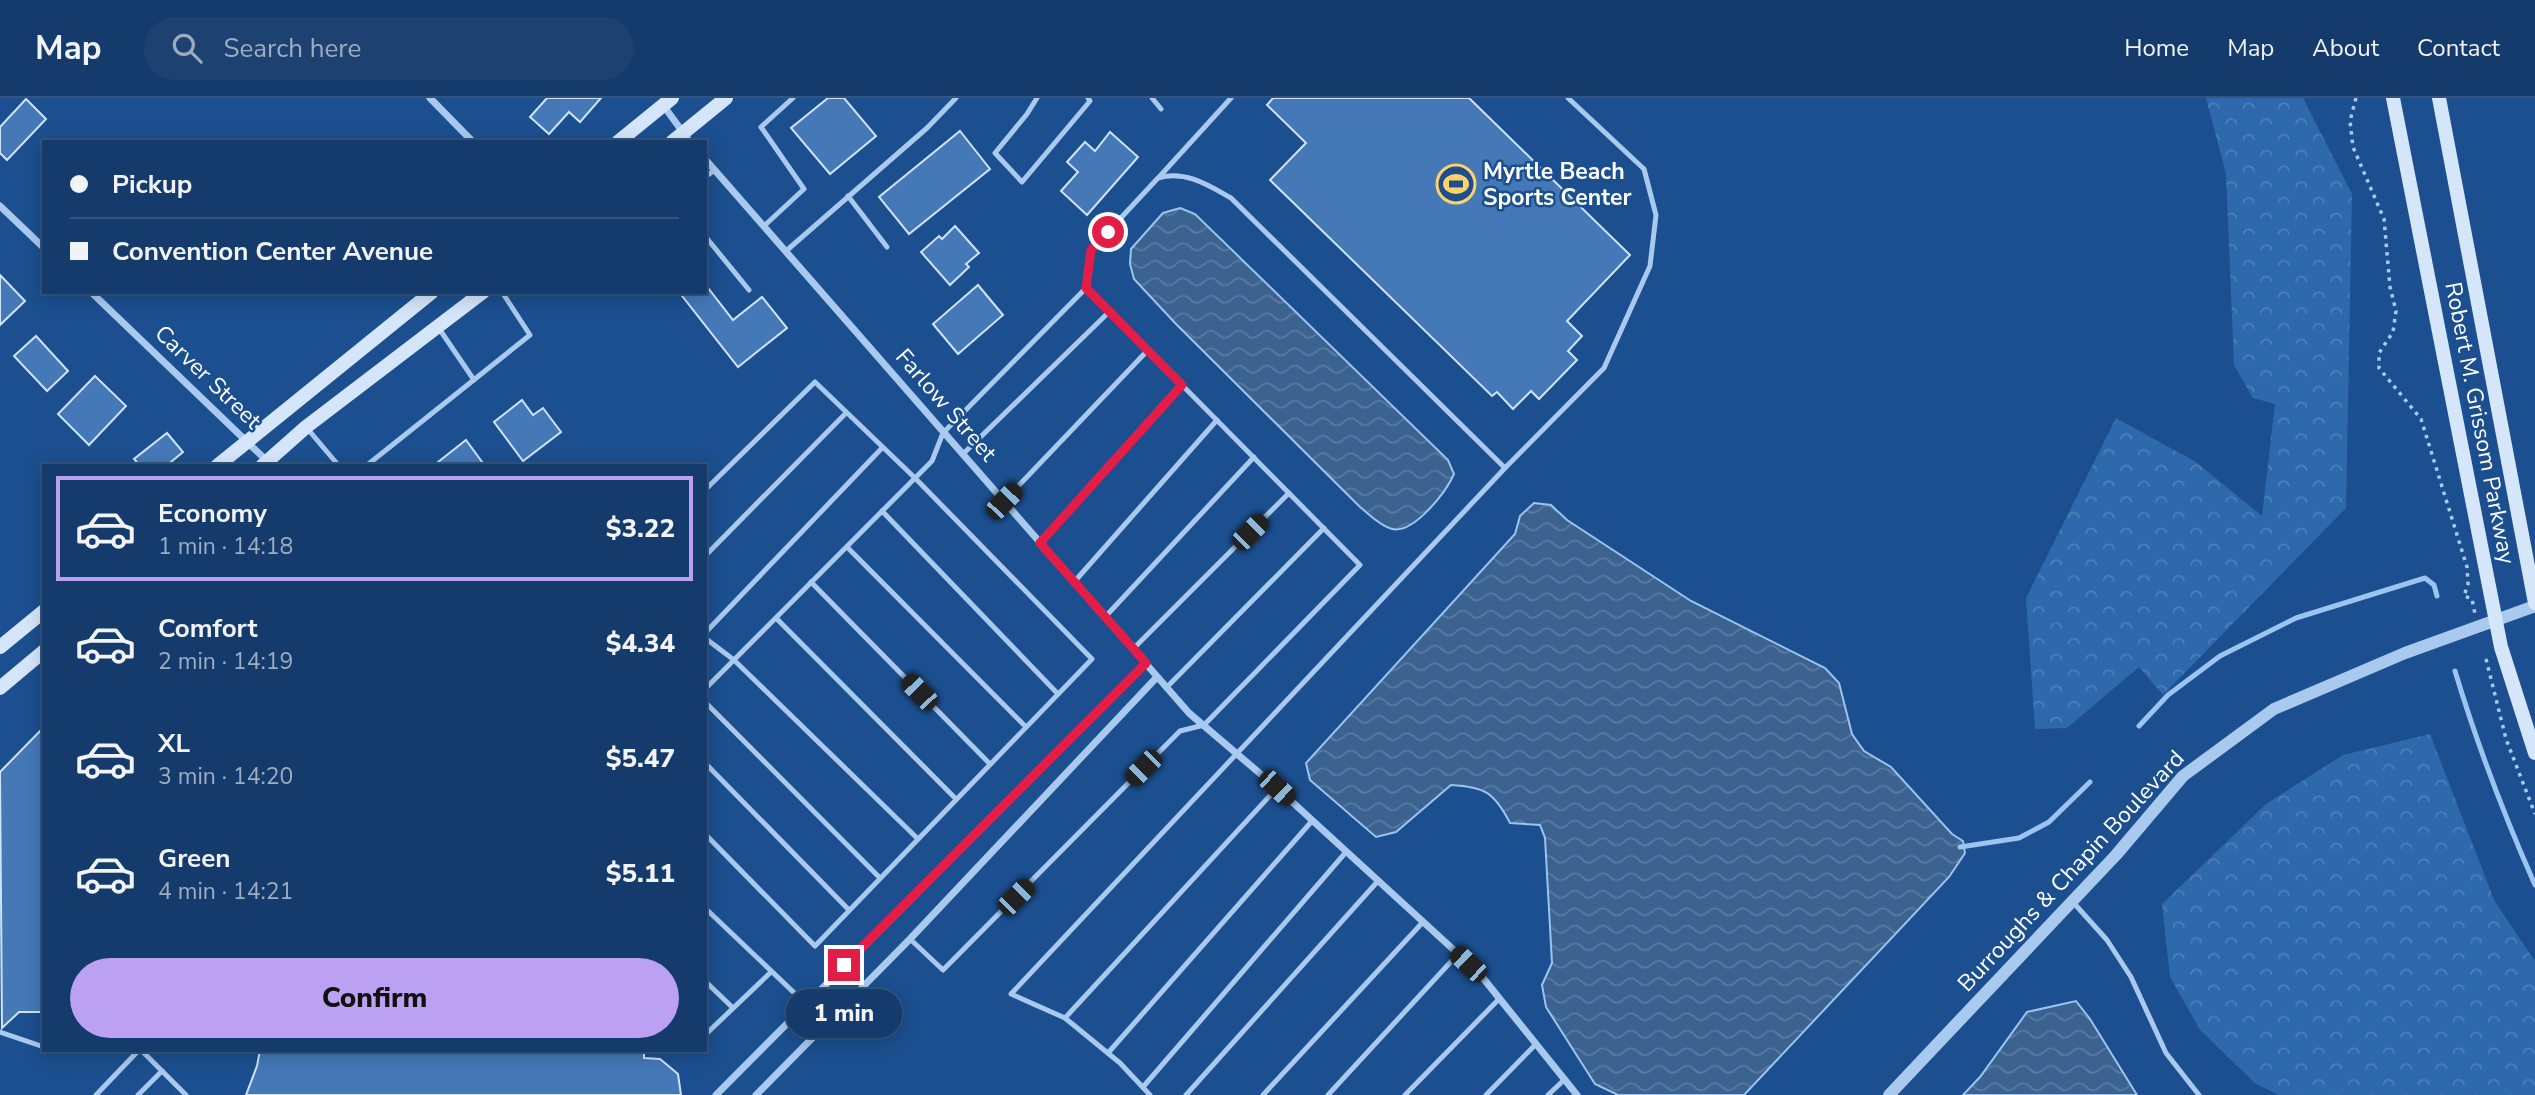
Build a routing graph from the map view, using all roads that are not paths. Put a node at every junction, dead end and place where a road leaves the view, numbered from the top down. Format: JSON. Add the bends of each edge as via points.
{"nodes":[{"id":1,"x":430,"y":98,"type":"edge"},
{"id":2,"x":726,"y":98,"type":"edge"},
{"id":3,"x":793,"y":98,"type":"edge"},
{"id":4,"x":956,"y":98,"type":"edge"},
{"id":5,"x":1037,"y":98,"type":"edge"},
{"id":6,"x":1088,"y":98,"type":"edge"},
{"id":7,"x":1152,"y":98,"type":"edge"},
{"id":8,"x":1231,"y":98,"type":"edge"},
{"id":9,"x":1569,"y":98,"type":"edge"},
{"id":10,"x":2393,"y":98,"type":"edge"},
{"id":11,"x":2439,"y":98,"type":"edge"},
{"id":12,"x":668,"y":102,"type":"edge"},
{"id":13,"x":1161,"y":110,"type":"dead end"},
{"id":14,"x":682,"y":139,"type":"edge"},
{"id":15,"x":471,"y":140,"type":"edge"},
{"id":16,"x":620,"y":140,"type":"edge"},
{"id":17,"x":707,"y":161,"type":"edge"},
{"id":18,"x":715,"y":170,"type":"junction"},
{"id":19,"x":707,"y":176,"type":"edge"},
{"id":20,"x":1158,"y":178,"type":"junction"},
{"id":21,"x":848,"y":196,"type":"junction"},
{"id":22,"x":0,"y":206,"type":"edge"},
{"id":23,"x":764,"y":226,"type":"junction"},
{"id":24,"x":707,"y":238,"type":"edge"},
{"id":25,"x":42,"y":246,"type":"edge"},
{"id":26,"x":887,"y":247,"type":"dead end"},
{"id":27,"x":786,"y":251,"type":"junction"},
{"id":28,"x":1086,"y":288,"type":"junction"},
{"id":29,"x":749,"y":290,"type":"dead end"},
{"id":30,"x":93,"y":294,"type":"edge"},
{"id":31,"x":430,"y":294,"type":"edge"},
{"id":32,"x":480,"y":294,"type":"edge"},
{"id":33,"x":503,"y":294,"type":"edge"},
{"id":34,"x":1110,"y":311,"type":"junction"},
{"id":35,"x":438,"y":326,"type":"junction"},
{"id":36,"x":1148,"y":350,"type":"junction"},
{"id":37,"x":474,"y":380,"type":"junction"},
{"id":38,"x":1182,"y":385,"type":"junction"},
{"id":39,"x":846,"y":414,"type":"junction"},
{"id":40,"x":1217,"y":420,"type":"junction"},
{"id":41,"x":306,"y":427,"type":"junction"},
{"id":42,"x":943,"y":433,"type":"junction"},
{"id":43,"x":247,"y":441,"type":"junction"},
{"id":44,"x":882,"y":448,"type":"junction"},
{"id":45,"x":964,"y":453,"type":"junction"},
{"id":46,"x":1254,"y":457,"type":"junction"},
{"id":47,"x":265,"y":463,"type":"edge"},
{"id":48,"x":219,"y":464,"type":"edge"},
{"id":49,"x":337,"y":464,"type":"edge"},
{"id":50,"x":369,"y":464,"type":"edge"},
{"id":51,"x":1505,"y":468,"type":"junction"},
{"id":52,"x":915,"y":478,"type":"junction"},
{"id":53,"x":707,"y":488,"type":"edge"},
{"id":54,"x":1289,"y":493,"type":"junction"},
{"id":55,"x":1004,"y":501,"type":"junction"},
{"id":56,"x":882,"y":511,"type":"junction"},
{"id":57,"x":1324,"y":528,"type":"junction"},
{"id":58,"x":1040,"y":543,"type":"junction"},
{"id":59,"x":847,"y":547,"type":"junction"},
{"id":60,"x":707,"y":554,"type":"edge"},
{"id":61,"x":1074,"y":581,"type":"junction"},
{"id":62,"x":811,"y":583,"type":"junction"},
{"id":63,"x":2535,"y":605,"type":"edge"},
{"id":64,"x":42,"y":613,"type":"edge"},
{"id":65,"x":1106,"y":616,"type":"junction"},
{"id":66,"x":776,"y":618,"type":"junction"},
{"id":67,"x":2496,"y":621,"type":"junction"},
{"id":68,"x":707,"y":634,"type":"edge"},
{"id":69,"x":707,"y":638,"type":"edge"},
{"id":70,"x":0,"y":647,"type":"edge"},
{"id":71,"x":1134,"y":648,"type":"junction"},
{"id":72,"x":42,"y":653,"type":"edge"},
{"id":73,"x":734,"y":660,"type":"junction"},
{"id":74,"x":1146,"y":663,"type":"junction"},
{"id":75,"x":1157,"y":677,"type":"junction"},
{"id":76,"x":707,"y":687,"type":"edge"},
{"id":77,"x":0,"y":688,"type":"edge"},
{"id":78,"x":1166,"y":688,"type":"junction"},
{"id":79,"x":1058,"y":694,"type":"junction"},
{"id":80,"x":707,"y":704,"type":"edge"},
{"id":81,"x":1204,"y":725,"type":"junction"},
{"id":82,"x":1026,"y":727,"type":"junction"},
{"id":83,"x":1236,"y":752,"type":"junction"},
{"id":84,"x":2535,"y":753,"type":"edge"},
{"id":85,"x":990,"y":764,"type":"junction"},
{"id":86,"x":707,"y":765,"type":"edge"},
{"id":87,"x":1277,"y":788,"type":"junction"},
{"id":88,"x":956,"y":799,"type":"junction"},
{"id":89,"x":1312,"y":821,"type":"junction"},
{"id":90,"x":707,"y":836,"type":"edge"},
{"id":91,"x":918,"y":839,"type":"junction"},
{"id":92,"x":1346,"y":852,"type":"junction"},
{"id":93,"x":880,"y":878,"type":"junction"},
{"id":94,"x":1378,"y":881,"type":"junction"},
{"id":95,"x":2071,"y":901,"type":"junction"},
{"id":96,"x":707,"y":910,"type":"edge"},
{"id":97,"x":849,"y":910,"type":"junction"},
{"id":98,"x":1423,"y":922,"type":"junction"},
{"id":99,"x":910,"y":939,"type":"junction"},
{"id":100,"x":1458,"y":954,"type":"junction"},
{"id":101,"x":771,"y":972,"type":"junction"},
{"id":102,"x":707,"y":983,"type":"edge"},
{"id":103,"x":1499,"y":999,"type":"junction"},
{"id":104,"x":804,"y":1004,"type":"junction"},
{"id":105,"x":732,"y":1007,"type":"junction"},
{"id":106,"x":1065,"y":1018,"type":"junction"},
{"id":107,"x":827,"y":1024,"type":"junction"},
{"id":108,"x":0,"y":1032,"type":"edge"},
{"id":109,"x":707,"y":1033,"type":"edge"},
{"id":110,"x":1536,"y":1044,"type":"junction"},
{"id":111,"x":42,"y":1046,"type":"edge"},
{"id":112,"x":138,"y":1052,"type":"edge"},
{"id":113,"x":142,"y":1052,"type":"edge"},
{"id":114,"x":1108,"y":1053,"type":"junction"},
{"id":115,"x":162,"y":1071,"type":"junction"},
{"id":116,"x":1564,"y":1079,"type":"junction"},
{"id":117,"x":1143,"y":1087,"type":"junction"},
{"id":118,"x":96,"y":1095,"type":"edge"},
{"id":119,"x":138,"y":1095,"type":"edge"},
{"id":120,"x":186,"y":1095,"type":"edge"},
{"id":121,"x":716,"y":1095,"type":"edge"},
{"id":122,"x":756,"y":1095,"type":"edge"},
{"id":123,"x":1150,"y":1095,"type":"edge"},
{"id":124,"x":1186,"y":1095,"type":"edge"},
{"id":125,"x":1264,"y":1095,"type":"edge"},
{"id":126,"x":1328,"y":1095,"type":"edge"},
{"id":127,"x":1405,"y":1095,"type":"edge"},
{"id":128,"x":1486,"y":1095,"type":"edge"},
{"id":129,"x":1548,"y":1095,"type":"edge"},
{"id":130,"x":1577,"y":1095,"type":"edge"},
{"id":131,"x":1889,"y":1095,"type":"edge"},
{"id":132,"x":2199,"y":1095,"type":"edge"}],
"edges":[{"from":1,"to":15,"type":"street"},
{"from":2,"to":14,"type":"main road"},
{"from":3,"to":23,"type":"lane","via":[[761,127],[804,189]]},
{"from":4,"to":21,"type":"lane"},
{"from":5,"to":6,"type":"lane","via":[[995,153],[1022,182]]},
{"from":7,"to":13,"type":"lane"},
{"from":8,"to":20,"type":"lane"},
{"from":9,"to":51,"type":"lane","via":[[1644,169],[1656,215],[1650,266],[1604,368]]},
{"from":10,"to":67,"type":"main road","name":"Robert M. Grissom Parkway"},
{"from":11,"to":63,"type":"main road","name":"Robert M. Grissom Parkway"},
{"from":12,"to":14,"type":"street"},
{"from":12,"to":16,"type":"main road"},
{"from":17,"to":18,"type":"street","name":"Farlow Street"},
{"from":18,"to":19,"type":"lane"},
{"from":18,"to":23,"type":"street","name":"Farlow Street"},
{"from":20,"to":28,"type":"lane","via":[[1091,250]]},
{"from":20,"to":51,"type":"lane","via":[[1173,174],[1204,183],[1231,198]]},
{"from":21,"to":26,"type":"lane"},
{"from":21,"to":27,"type":"lane"},
{"from":22,"to":25,"type":"street"},
{"from":23,"to":27,"type":"street","name":"Farlow Street"},
{"from":24,"to":29,"type":"lane"},
{"from":27,"to":42,"type":"street","name":"Farlow Street"},
{"from":28,"to":34,"type":"lane"},
{"from":28,"to":42,"type":"lane"},
{"from":30,"to":43,"type":"street","name":"Carver Street"},
{"from":31,"to":43,"type":"main road"},
{"from":32,"to":35,"type":"main road"},
{"from":33,"to":37,"type":"lane","via":[[530,335]]},
{"from":34,"to":36,"type":"lane"},
{"from":34,"to":45,"type":"lane"},
{"from":35,"to":37,"type":"lane"},
{"from":35,"to":41,"type":"main road"},
{"from":36,"to":38,"type":"lane"},
{"from":36,"to":55,"type":"lane"},
{"from":37,"to":50,"type":"lane"},
{"from":38,"to":40,"type":"lane"},
{"from":38,"to":58,"type":"lane"},
{"from":39,"to":44,"type":"lane"},
{"from":39,"to":53,"type":"lane","via":[[815,382]]},
{"from":39,"to":60,"type":"lane"},
{"from":40,"to":46,"type":"lane"},
{"from":40,"to":61,"type":"lane"},
{"from":41,"to":47,"type":"main road"},
{"from":41,"to":49,"type":"lane"},
{"from":42,"to":45,"type":"street","name":"Farlow Street"},
{"from":42,"to":52,"type":"lane","via":[[932,461]]},
{"from":43,"to":47,"type":"street","name":"Carver Street"},
{"from":43,"to":48,"type":"main road"},
{"from":44,"to":52,"type":"lane"},
{"from":44,"to":68,"type":"lane"},
{"from":45,"to":55,"type":"street","name":"Farlow Street"},
{"from":46,"to":54,"type":"lane"},
{"from":46,"to":65,"type":"lane"},
{"from":51,"to":83,"type":"lane"},
{"from":52,"to":56,"type":"lane"},
{"from":52,"to":79,"type":"lane","via":[[1092,659]]},
{"from":54,"to":57,"type":"lane"},
{"from":54,"to":71,"type":"lane"},
{"from":55,"to":58,"type":"street","name":"Farlow Street"},
{"from":56,"to":59,"type":"lane"},
{"from":56,"to":79,"type":"lane"},
{"from":57,"to":78,"type":"lane"},
{"from":57,"to":81,"type":"lane","via":[[1360,565]]},
{"from":58,"to":61,"type":"street","name":"Farlow Street"},
{"from":59,"to":62,"type":"lane"},
{"from":59,"to":82,"type":"lane"},
{"from":61,"to":65,"type":"street","name":"Farlow Street"},
{"from":62,"to":66,"type":"lane"},
{"from":62,"to":85,"type":"lane"},
{"from":63,"to":67,"type":"street","name":"Burroughs & Chapin Boulevard"},
{"from":64,"to":70,"type":"main road"},
{"from":65,"to":71,"type":"street","name":"Farlow Street"},
{"from":66,"to":73,"type":"lane"},
{"from":66,"to":88,"type":"lane"},
{"from":67,"to":84,"type":"main road","name":"Robert M. Grissom Parkway"},
{"from":67,"to":95,"type":"street","name":"Burroughs & Chapin Boulevard","via":[[2405,653],[2274,709],[2183,776]]},
{"from":69,"to":73,"type":"lane"},
{"from":71,"to":74,"type":"street","name":"Farlow Street"},
{"from":72,"to":77,"type":"main road"},
{"from":73,"to":76,"type":"lane"},
{"from":73,"to":91,"type":"lane"},
{"from":74,"to":75,"type":"street","name":"Farlow Street"},
{"from":74,"to":104,"type":"street"},
{"from":75,"to":78,"type":"street","name":"Farlow Street"},
{"from":75,"to":99,"type":"street"},
{"from":78,"to":81,"type":"street","name":"Farlow Street"},
{"from":79,"to":82,"type":"lane"},
{"from":80,"to":93,"type":"lane"},
{"from":81,"to":83,"type":"street","name":"Farlow Street"},
{"from":81,"to":99,"type":"lane","via":[[1180,731],[943,970]]},
{"from":82,"to":85,"type":"lane"},
{"from":83,"to":87,"type":"street","name":"Farlow Street"},
{"from":83,"to":106,"type":"lane","via":[[1011,994]]},
{"from":85,"to":88,"type":"lane"},
{"from":86,"to":97,"type":"lane"},
{"from":87,"to":89,"type":"street","name":"Farlow Street"},
{"from":87,"to":106,"type":"lane"},
{"from":88,"to":91,"type":"lane"},
{"from":89,"to":92,"type":"street","name":"Farlow Street"},
{"from":89,"to":114,"type":"lane"},
{"from":90,"to":97,"type":"lane","via":[[815,946]]},
{"from":91,"to":93,"type":"lane"},
{"from":92,"to":94,"type":"street","name":"Farlow Street"},
{"from":92,"to":117,"type":"lane"},
{"from":93,"to":97,"type":"lane"},
{"from":94,"to":98,"type":"street","name":"Farlow Street"},
{"from":94,"to":124,"type":"lane"},
{"from":95,"to":131,"type":"street","name":"Burroughs & Chapin Boulevard"},
{"from":95,"to":132,"type":"lane","via":[[2106,940],[2130,977],[2166,1053]]},
{"from":96,"to":101,"type":"lane"},
{"from":98,"to":100,"type":"street","name":"Farlow Street"},
{"from":98,"to":125,"type":"lane"},
{"from":99,"to":107,"type":"street"},
{"from":100,"to":103,"type":"street","name":"Farlow Street"},
{"from":100,"to":126,"type":"lane"},
{"from":101,"to":104,"type":"lane"},
{"from":101,"to":105,"type":"lane"},
{"from":102,"to":105,"type":"lane"},
{"from":103,"to":110,"type":"street","name":"Farlow Street"},
{"from":103,"to":127,"type":"lane"},
{"from":104,"to":107,"type":"lane"},
{"from":104,"to":121,"type":"street"},
{"from":105,"to":109,"type":"lane"},
{"from":106,"to":114,"type":"lane"},
{"from":107,"to":122,"type":"street"},
{"from":108,"to":111,"type":"lane"},
{"from":110,"to":116,"type":"street","name":"Farlow Street"},
{"from":110,"to":128,"type":"lane"},
{"from":112,"to":118,"type":"lane"},
{"from":113,"to":115,"type":"lane"},
{"from":114,"to":117,"type":"lane"},
{"from":115,"to":119,"type":"lane"},
{"from":115,"to":120,"type":"lane"},
{"from":116,"to":129,"type":"lane"},
{"from":116,"to":130,"type":"street","name":"Farlow Street"},
{"from":117,"to":123,"type":"lane"}]}
